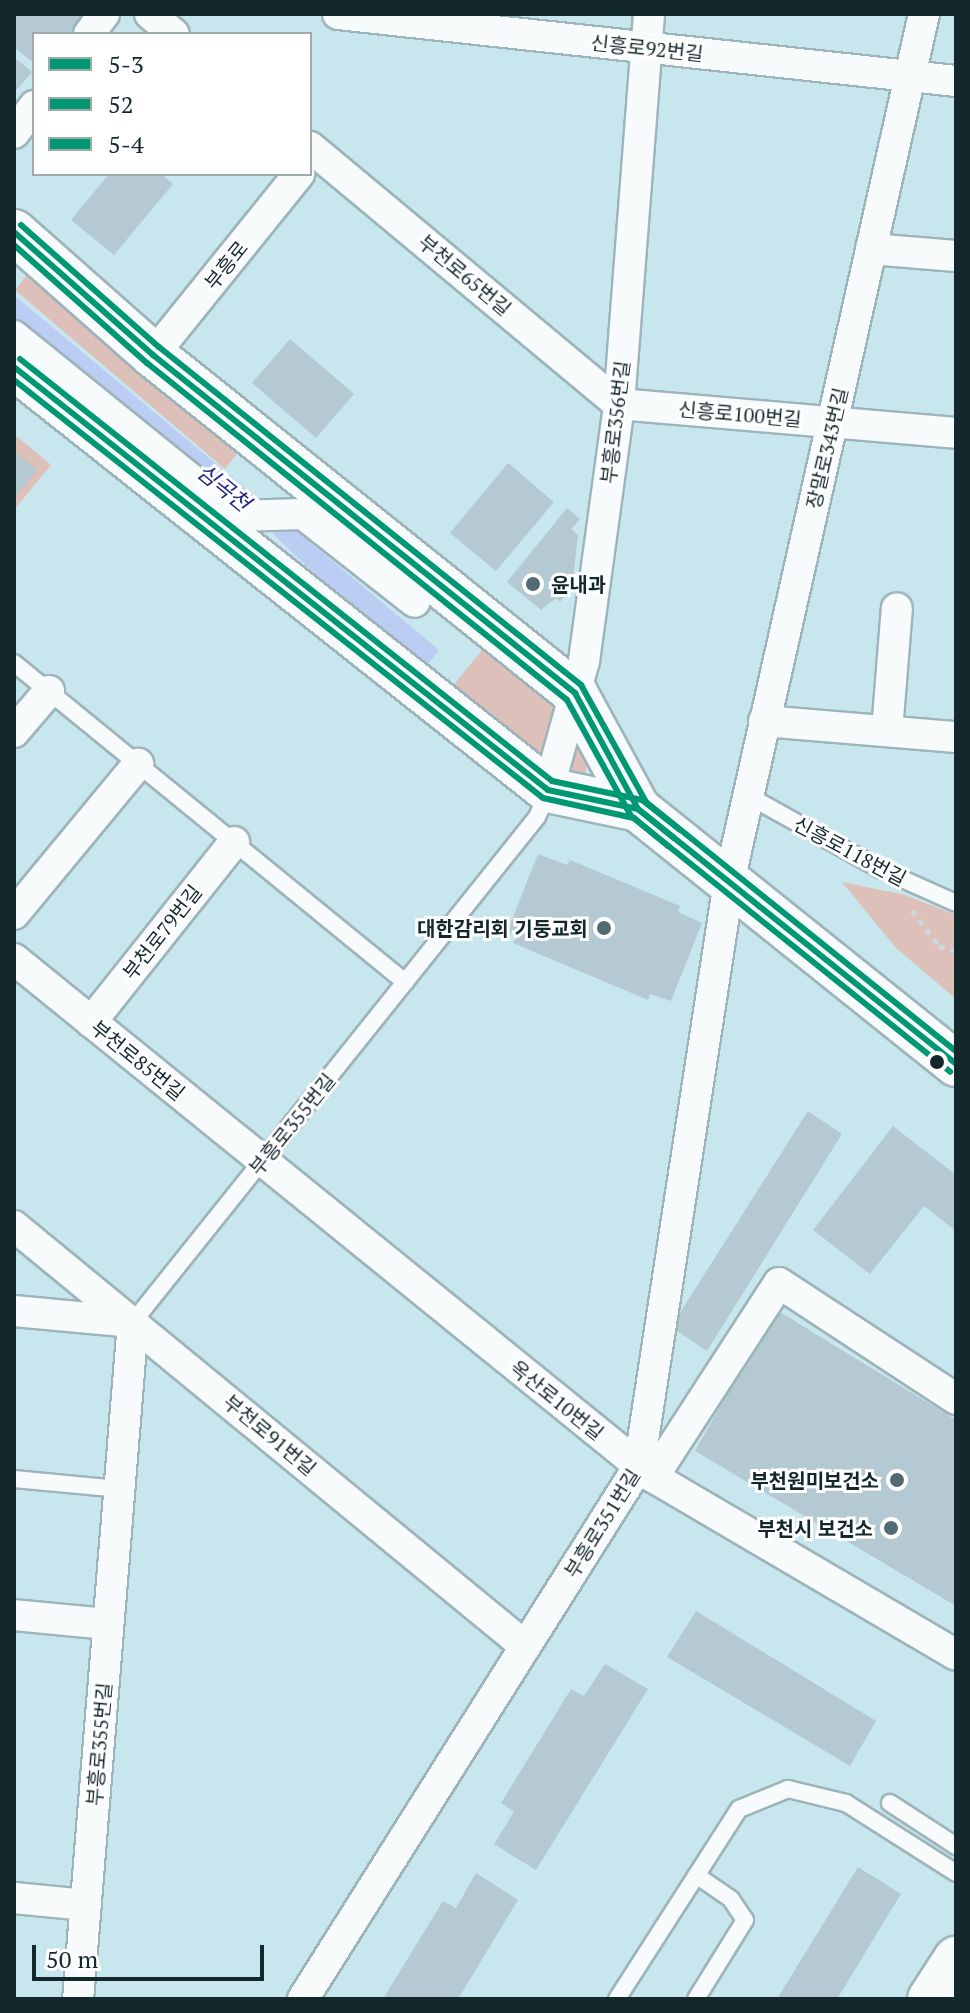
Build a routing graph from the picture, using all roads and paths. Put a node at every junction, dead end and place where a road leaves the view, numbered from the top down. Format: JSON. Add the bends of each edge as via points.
{"nodes":[{"id":1,"x":104,"y":14,"type":"edge"},
{"id":2,"x":150,"y":14,"type":"edge"},
{"id":3,"x":338,"y":14,"type":"edge"},
{"id":4,"x":649,"y":14,"type":"edge"},
{"id":5,"x":924,"y":14,"type":"edge"},
{"id":6,"x":90,"y":32,"type":"edge"},
{"id":7,"x":172,"y":32,"type":"edge"},
{"id":8,"x":646,"y":48,"type":"junction"},
{"id":9,"x":909,"y":78,"type":"junction"},
{"id":10,"x":956,"y":81,"type":"edge"},
{"id":11,"x":32,"y":109,"type":"edge"},
{"id":12,"x":14,"y":133,"type":"edge"},
{"id":13,"x":312,"y":160,"type":"edge"},
{"id":14,"x":295,"y":176,"type":"edge"},
{"id":15,"x":18,"y":243,"type":"edge"},
{"id":16,"x":871,"y":249,"type":"junction"},
{"id":17,"x":956,"y":256,"type":"edge"},
{"id":18,"x":14,"y":336,"type":"edge"},
{"id":19,"x":14,"y":352,"type":"edge"},
{"id":20,"x":153,"y":355,"type":"junction"},
{"id":21,"x":14,"y":367,"type":"edge"},
{"id":22,"x":619,"y":404,"type":"junction"},
{"id":23,"x":833,"y":422,"type":"junction"},
{"id":24,"x":956,"y":433,"type":"edge"},
{"id":25,"x":204,"y":490,"type":"junction"},
{"id":26,"x":415,"y":602,"type":"dead end"},
{"id":27,"x":897,"y":608,"type":"dead end"},
{"id":28,"x":14,"y":663,"type":"edge"},
{"id":29,"x":49,"y":691,"type":"junction"},
{"id":30,"x":575,"y":693,"type":"junction"},
{"id":31,"x":764,"y":721,"type":"junction"},
{"id":32,"x":887,"y":731,"type":"junction"},
{"id":33,"x":14,"y":732,"type":"edge"},
{"id":34,"x":956,"y":737,"type":"edge"},
{"id":35,"x":138,"y":764,"type":"junction"},
{"id":36,"x":548,"y":790,"type":"junction"},
{"id":37,"x":747,"y":795,"type":"junction"},
{"id":38,"x":638,"y":809,"type":"junction"},
{"id":39,"x":234,"y":842,"type":"junction"},
{"id":40,"x":905,"y":881,"type":"junction"},
{"id":41,"x":729,"y":882,"type":"junction"},
{"id":42,"x":956,"y":903,"type":"edge"},
{"id":43,"x":14,"y":914,"type":"edge"},
{"id":44,"x":956,"y":951,"type":"edge"},
{"id":45,"x":14,"y":959,"type":"edge"},
{"id":46,"x":405,"y":982,"type":"junction"},
{"id":47,"x":91,"y":1022,"type":"junction"},
{"id":48,"x":956,"y":1064,"type":"edge"},
{"id":49,"x":262,"y":1162,"type":"junction"},
{"id":50,"x":14,"y":1226,"type":"edge"},
{"id":51,"x":14,"y":1311,"type":"edge"},
{"id":52,"x":133,"y":1322,"type":"junction"},
{"id":53,"x":956,"y":1399,"type":"edge"},
{"id":54,"x":646,"y":1471,"type":"junction"},
{"id":55,"x":14,"y":1479,"type":"edge"},
{"id":56,"x":119,"y":1489,"type":"junction"},
{"id":57,"x":14,"y":1615,"type":"edge"},
{"id":58,"x":108,"y":1624,"type":"junction"},
{"id":59,"x":525,"y":1646,"type":"junction"},
{"id":60,"x":956,"y":1655,"type":"edge"},
{"id":61,"x":890,"y":1803,"type":"dead end"},
{"id":62,"x":956,"y":1846,"type":"edge"},
{"id":63,"x":956,"y":1873,"type":"edge"},
{"id":64,"x":696,"y":1875,"type":"junction"},
{"id":65,"x":14,"y":1898,"type":"edge"},
{"id":66,"x":86,"y":1905,"type":"junction"},
{"id":67,"x":956,"y":1959,"type":"edge"},
{"id":68,"x":78,"y":1999,"type":"edge"},
{"id":69,"x":303,"y":1999,"type":"edge"},
{"id":70,"x":617,"y":1999,"type":"edge"},
{"id":71,"x":696,"y":1999,"type":"edge"},
{"id":72,"x":930,"y":1999,"type":"edge"}],
"edges":[{"from":1,"to":6,"type":"street"},
{"from":2,"to":7,"type":"street"},
{"from":3,"to":8,"type":"street","name":"신흥로92번길"},
{"from":4,"to":8,"type":"street","name":"부흥로356번길"},
{"from":5,"to":9,"type":"street","name":"장말로343번길"},
{"from":8,"to":9,"type":"street","name":"신흥로92번길"},
{"from":8,"to":22,"type":"street","name":"부흥로356번길"},
{"from":9,"to":10,"type":"street","name":"신흥로92번길"},
{"from":9,"to":16,"type":"street","name":"장말로343번길"},
{"from":11,"to":12,"type":"street"},
{"from":13,"to":22,"type":"street","name":"부천로65번길"},
{"from":14,"to":20,"type":"street","name":"부흥로"},
{"from":15,"to":20,"type":"street"},
{"from":16,"to":17,"type":"street"},
{"from":16,"to":23,"type":"street","name":"장말로343번길"},
{"from":18,"to":25,"type":"street"},
{"from":19,"to":25,"type":"street","via":[[147,458]]},
{"from":20,"to":30,"type":"street"},
{"from":21,"to":36,"type":"street"},
{"from":22,"to":23,"type":"street","name":"신흥로100번길"},
{"from":22,"to":30,"type":"street","name":"부흥로356번길"},
{"from":23,"to":24,"type":"street","name":"신흥로100번길"},
{"from":23,"to":31,"type":"street","name":"장말로343번길"},
{"from":25,"to":26,"type":"street","via":[[236,516],[303,514]]},
{"from":27,"to":32,"type":"street"},
{"from":28,"to":29,"type":"lane"},
{"from":29,"to":33,"type":"street"},
{"from":29,"to":35,"type":"lane"},
{"from":30,"to":36,"type":"street","name":"부흥로356번길"},
{"from":30,"to":38,"type":"street"},
{"from":31,"to":32,"type":"street"},
{"from":31,"to":37,"type":"street","name":"장말로343번길"},
{"from":32,"to":34,"type":"street"},
{"from":35,"to":39,"type":"lane"},
{"from":35,"to":43,"type":"street"},
{"from":36,"to":38,"type":"street"},
{"from":36,"to":46,"type":"lane","name":"부흥로355번길","via":[[537,817]]},
{"from":37,"to":40,"type":"lane","name":"신흥로118번길"},
{"from":37,"to":41,"type":"street","name":"장말로343번길"},
{"from":38,"to":41,"type":"street"},
{"from":39,"to":46,"type":"lane"},
{"from":39,"to":47,"type":"street","name":"부천로79번길"},
{"from":40,"to":42,"type":"lane","name":"신흥로118번길"},
{"from":40,"to":44,"type":"path","via":[[913,912],[939,946]]},
{"from":41,"to":48,"type":"street"},
{"from":41,"to":54,"type":"street","name":"부흥로351번길"},
{"from":45,"to":47,"type":"street","name":"부천로85번길"},
{"from":46,"to":49,"type":"lane","name":"부흥로355번길"},
{"from":47,"to":49,"type":"street","name":"부천로85번길"},
{"from":49,"to":52,"type":"lane","name":"부흥로355번길"},
{"from":49,"to":54,"type":"street","name":"옥산로10번길"},
{"from":50,"to":52,"type":"street","name":"부천로91번길"},
{"from":51,"to":52,"type":"street"},
{"from":52,"to":56,"type":"street","name":"부흥로355번길"},
{"from":52,"to":59,"type":"street","name":"부천로91번길"},
{"from":53,"to":54,"type":"street","via":[[779,1283]]},
{"from":54,"to":59,"type":"street","name":"부흥로351번길"},
{"from":54,"to":60,"type":"street","name":"옥산로10번길"},
{"from":55,"to":56,"type":"lane"},
{"from":56,"to":58,"type":"street","name":"부흥로355번길"},
{"from":57,"to":58,"type":"street"},
{"from":58,"to":66,"type":"street","name":"부흥로355번길"},
{"from":59,"to":69,"type":"street","name":"부흥로351번길"},
{"from":61,"to":62,"type":"lane"},
{"from":63,"to":64,"type":"lane","via":[[846,1803],[788,1789],[739,1809]]},
{"from":64,"to":70,"type":"lane"},
{"from":64,"to":71,"type":"lane","via":[[731,1899],[745,1920]]},
{"from":65,"to":66,"type":"street"},
{"from":66,"to":68,"type":"street","name":"부흥로355번길"},
{"from":67,"to":72,"type":"street"}]}
